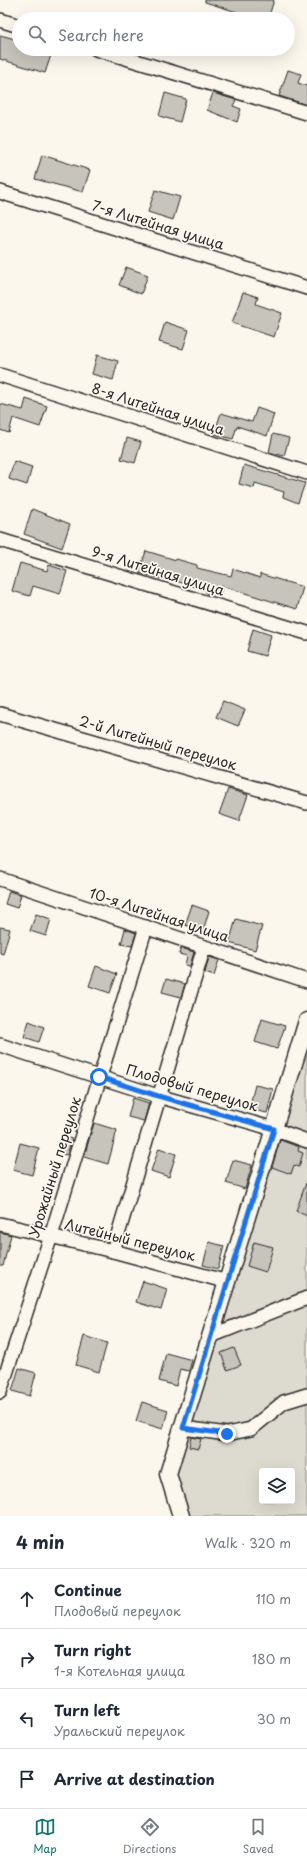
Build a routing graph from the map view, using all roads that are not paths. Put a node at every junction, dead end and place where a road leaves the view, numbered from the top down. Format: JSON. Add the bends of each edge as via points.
{"nodes":[{"id":1,"x":0,"y":20,"type":"edge"},
{"id":2,"x":12,"y":24,"type":"edge"},
{"id":3,"x":119,"y":56,"type":"edge"},
{"id":4,"x":307,"y":113,"type":"edge"},
{"id":5,"x":0,"y":192,"type":"edge"},
{"id":6,"x":307,"y":288,"type":"edge"},
{"id":7,"x":0,"y":375,"type":"edge"},
{"id":8,"x":307,"y":474,"type":"edge"},
{"id":9,"x":0,"y":540,"type":"edge"},
{"id":10,"x":307,"y":633,"type":"edge"},
{"id":11,"x":0,"y":714,"type":"edge"},
{"id":12,"x":307,"y":803,"type":"edge"},
{"id":13,"x":0,"y":880,"type":"edge"},
{"id":14,"x":146,"y":927,"type":"junction"},
{"id":15,"x":204,"y":947,"type":"junction"},
{"id":16,"x":307,"y":981,"type":"edge"},
{"id":17,"x":307,"y":1021,"type":"edge"},
{"id":18,"x":0,"y":1045,"type":"edge"},
{"id":19,"x":99,"y":1077,"type":"junction"},
{"id":20,"x":158,"y":1096,"type":"junction"},
{"id":21,"x":274,"y":1129,"type":"junction"},
{"id":22,"x":307,"y":1141,"type":"edge"},
{"id":23,"x":0,"y":1224,"type":"edge"},
{"id":24,"x":51,"y":1236,"type":"junction"},
{"id":25,"x":113,"y":1251,"type":"junction"},
{"id":26,"x":228,"y":1282,"type":"junction"},
{"id":27,"x":307,"y":1298,"type":"edge"},
{"id":28,"x":211,"y":1336,"type":"junction"},
{"id":29,"x":0,"y":1392,"type":"edge"},
{"id":30,"x":307,"y":1395,"type":"edge"},
{"id":31,"x":183,"y":1428,"type":"junction"},
{"id":32,"x":181,"y":1516,"type":"edge"}],
"edges":[{"from":1,"to":2,"type":"street"},
{"from":3,"to":4,"type":"street"},
{"from":5,"to":6,"type":"street","name":"7-я Литейная улица"},
{"from":7,"to":8,"type":"street","name":"8-я Литейная улица"},
{"from":9,"to":10,"type":"street","name":"9-я Литейная улица"},
{"from":11,"to":12,"type":"street","name":"2-й Литейный переулок"},
{"from":13,"to":14,"type":"street","name":"10-я Литейная улица"},
{"from":14,"to":15,"type":"street","name":"10-я Литейная улица"},
{"from":14,"to":19,"type":"street","name":"Урожайный переулок"},
{"from":15,"to":16,"type":"street","name":"10-я Литейная улица"},
{"from":15,"to":20,"type":"street"},
{"from":17,"to":21,"type":"street"},
{"from":18,"to":19,"type":"street","name":"Плодовый переулок"},
{"from":19,"to":20,"type":"street","name":"Плодовый переулок"},
{"from":19,"to":24,"type":"street","name":"Урожайный переулок"},
{"from":20,"to":21,"type":"street","name":"Плодовый переулок"},
{"from":20,"to":25,"type":"street"},
{"from":21,"to":22,"type":"street","name":"Плодовый переулок"},
{"from":21,"to":26,"type":"street"},
{"from":23,"to":24,"type":"street","name":"Литейный переулок"},
{"from":24,"to":25,"type":"street","name":"Литейный переулок"},
{"from":24,"to":29,"type":"street","name":"Урожайный переулок"},
{"from":25,"to":26,"type":"street","name":"Литейный переулок"},
{"from":26,"to":28,"type":"street"},
{"from":27,"to":28,"type":"street"},
{"from":28,"to":31,"type":"street"},
{"from":30,"to":31,"type":"street","via":[[284,1402],[251,1429],[227,1434]]},
{"from":31,"to":32,"type":"street","via":[[168,1474]]}]}
